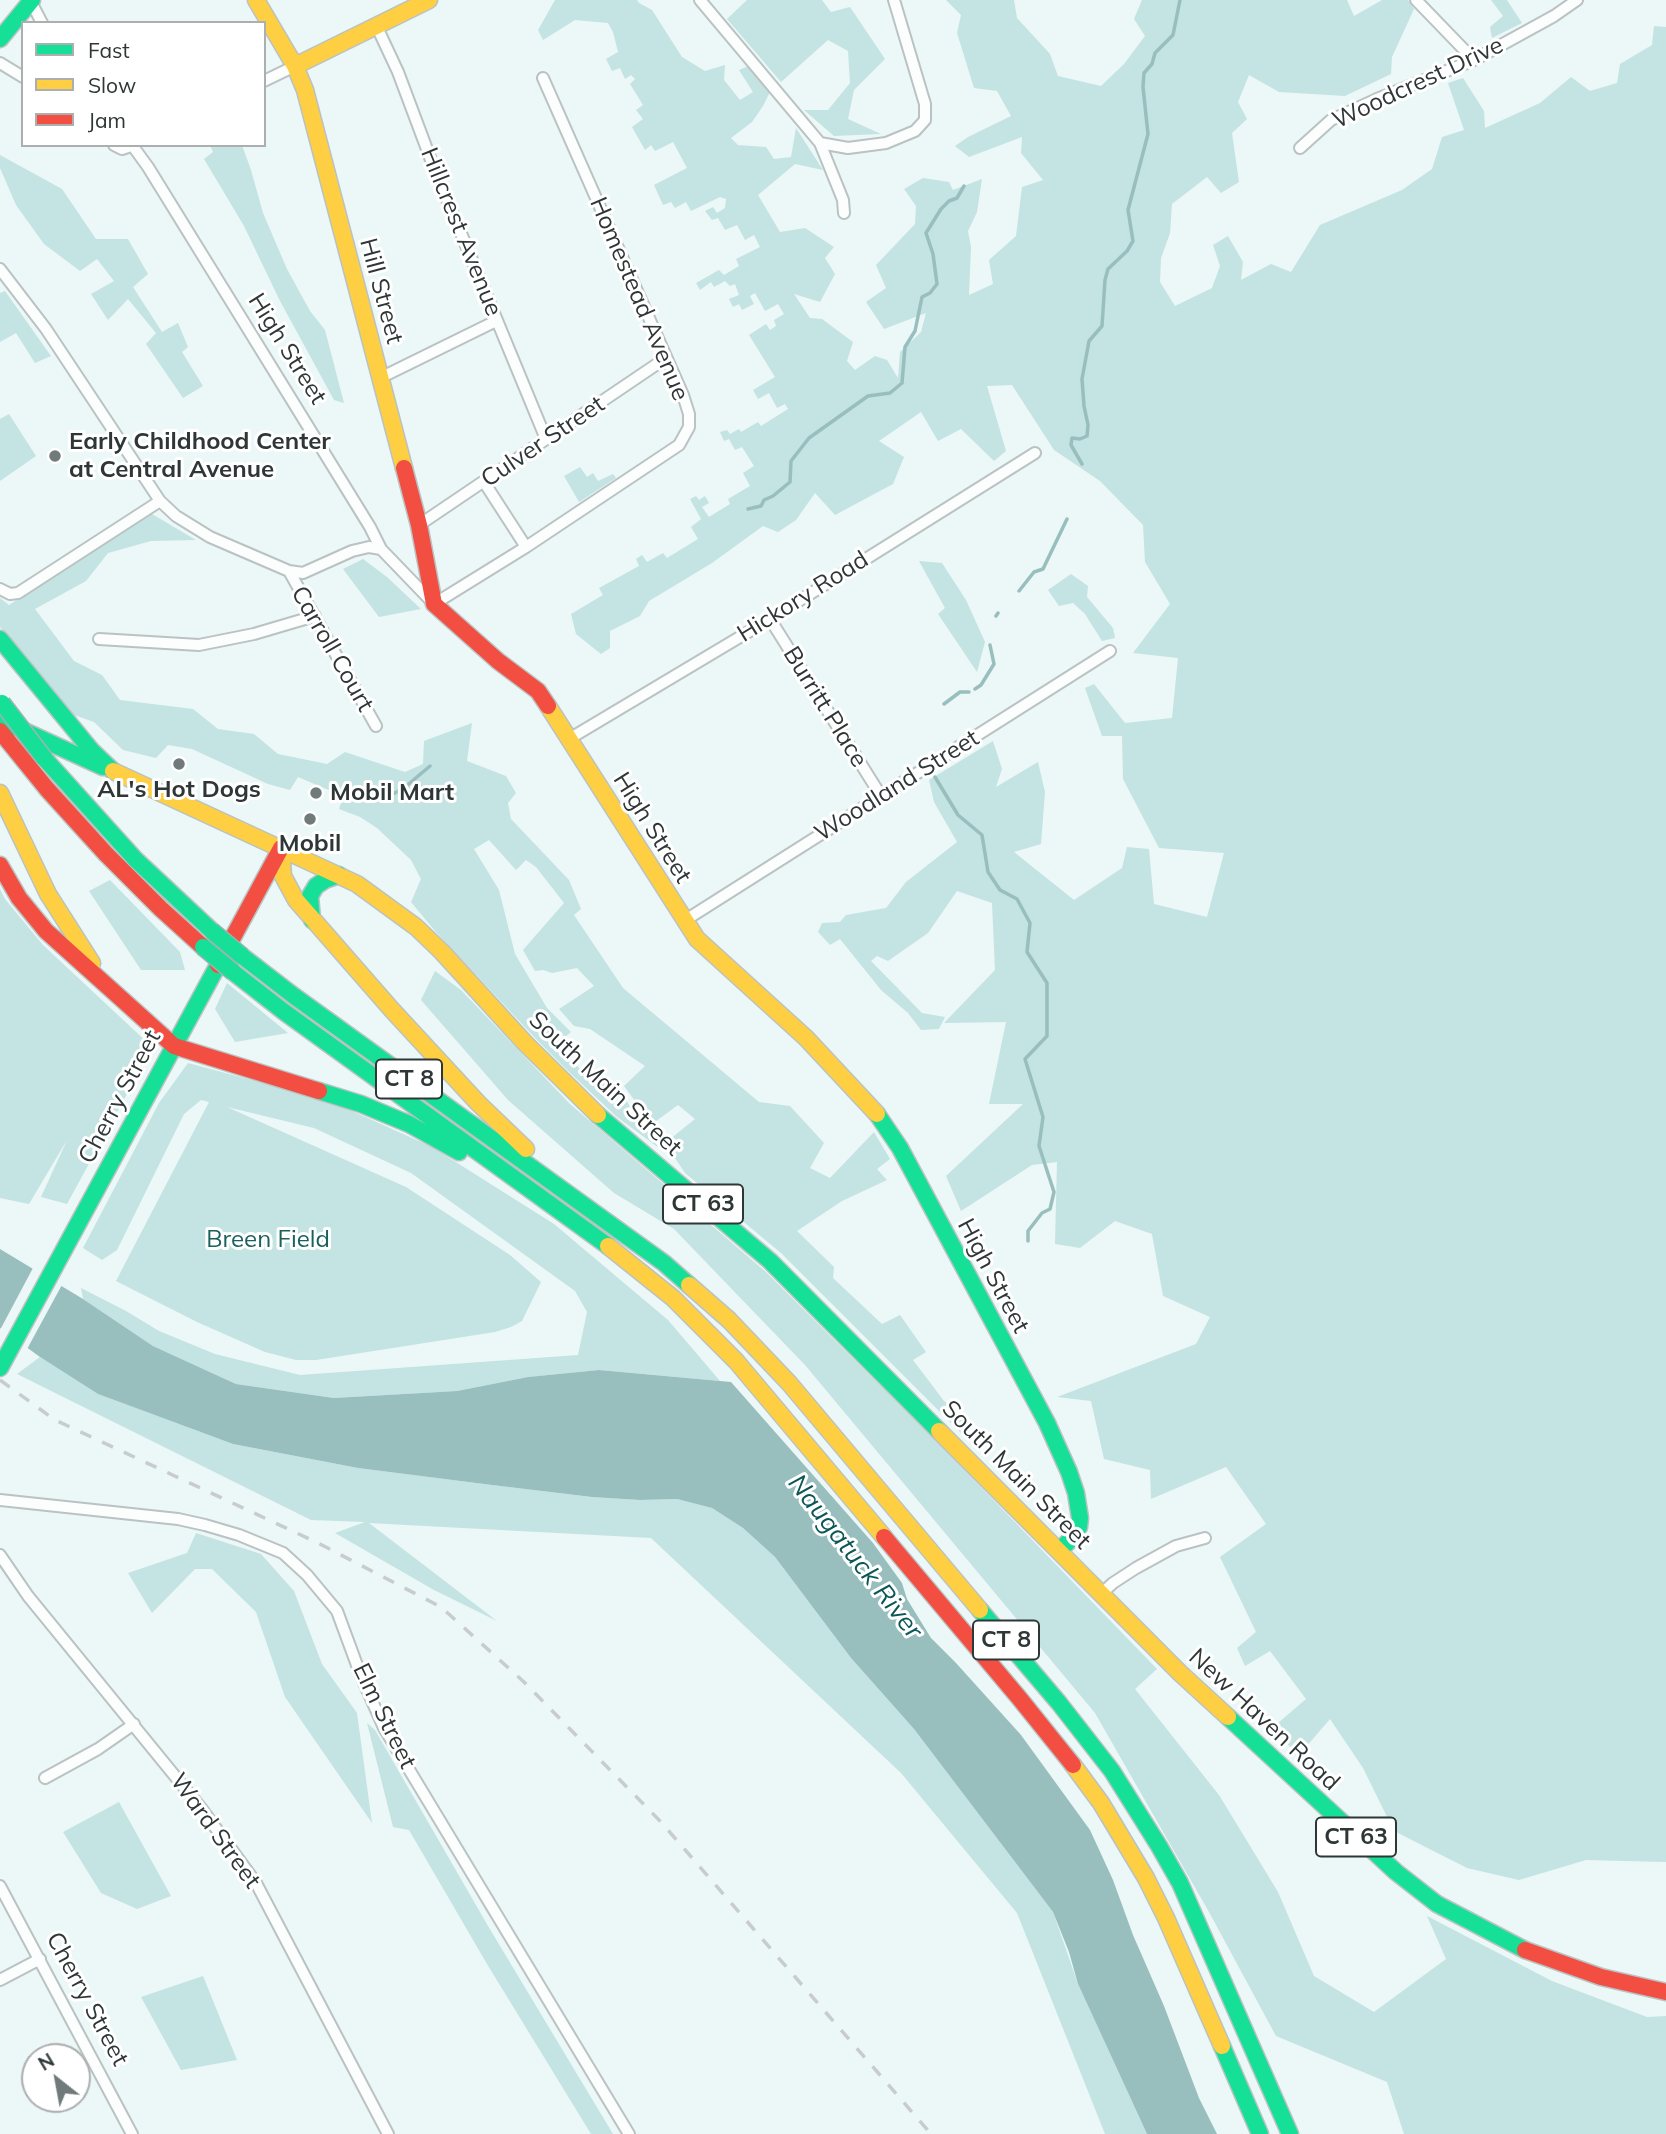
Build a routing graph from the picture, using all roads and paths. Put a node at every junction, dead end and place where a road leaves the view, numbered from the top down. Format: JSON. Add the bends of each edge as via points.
{"nodes":[{"id":1,"x":31,"y":0,"type":"edge"},
{"id":2,"x":256,"y":0,"type":"edge"},
{"id":3,"x":429,"y":0,"type":"edge"},
{"id":4,"x":700,"y":0,"type":"edge"},
{"id":5,"x":894,"y":0,"type":"edge"},
{"id":6,"x":1416,"y":0,"type":"edge"},
{"id":7,"x":1577,"y":0,"type":"edge"},
{"id":8,"x":41,"y":21,"type":"edge"},
{"id":9,"x":376,"y":24,"type":"junction"},
{"id":10,"x":0,"y":39,"type":"edge"},
{"id":11,"x":1475,"y":61,"type":"junction"},
{"id":12,"x":0,"y":63,"type":"edge"},
{"id":13,"x":295,"y":66,"type":"junction"},
{"id":14,"x":21,"y":75,"type":"edge"},
{"id":15,"x":543,"y":78,"type":"dead end"},
{"id":16,"x":266,"y":80,"type":"edge"},
{"id":17,"x":820,"y":144,"type":"junction"},
{"id":18,"x":134,"y":147,"type":"edge"},
{"id":19,"x":1300,"y":148,"type":"dead end"},
{"id":20,"x":844,"y":213,"type":"dead end"},
{"id":21,"x":0,"y":269,"type":"edge"},
{"id":22,"x":496,"y":321,"type":"junction"},
{"id":23,"x":666,"y":358,"type":"junction"},
{"id":24,"x":380,"y":378,"type":"junction"},
{"id":25,"x":546,"y":439,"type":"junction"},
{"id":26,"x":1035,"y":453,"type":"dead end"},
{"id":27,"x":484,"y":482,"type":"junction"},
{"id":28,"x":160,"y":500,"type":"junction"},
{"id":29,"x":419,"y":525,"type":"junction"},
{"id":30,"x":526,"y":547,"type":"junction"},
{"id":31,"x":380,"y":549,"type":"junction"},
{"id":32,"x":289,"y":571,"type":"junction"},
{"id":33,"x":0,"y":589,"type":"edge"},
{"id":34,"x":434,"y":604,"type":"junction"},
{"id":35,"x":315,"y":616,"type":"junction"},
{"id":36,"x":770,"y":619,"type":"junction"},
{"id":37,"x":0,"y":639,"type":"edge"},
{"id":38,"x":99,"y":639,"type":"dead end"},
{"id":39,"x":1110,"y":651,"type":"dead end"},
{"id":40,"x":1,"y":708,"type":"edge"},
{"id":41,"x":376,"y":726,"type":"dead end"},
{"id":42,"x":5,"y":736,"type":"edge"},
{"id":43,"x":569,"y":739,"type":"junction"},
{"id":44,"x":113,"y":771,"type":"junction"},
{"id":45,"x":0,"y":793,"type":"edge"},
{"id":46,"x":881,"y":796,"type":"junction"},
{"id":47,"x":281,"y":848,"type":"junction"},
{"id":48,"x":0,"y":866,"type":"edge"},
{"id":49,"x":339,"y":875,"type":"junction"},
{"id":50,"x":312,"y":919,"type":"junction"},
{"id":51,"x":684,"y":921,"type":"junction"},
{"id":52,"x":114,"y":993,"type":"junction"},
{"id":53,"x":174,"y":1046,"type":"junction"},
{"id":54,"x":578,"y":1199,"type":"junction"},
{"id":55,"x":605,"y":1243,"type":"junction"},
{"id":56,"x":0,"y":1368,"type":"edge"},
{"id":57,"x":0,"y":1500,"type":"edge"},
{"id":58,"x":1205,"y":1538,"type":"dead end"},
{"id":59,"x":1059,"y":1550,"type":"junction"},
{"id":60,"x":0,"y":1555,"type":"edge"},
{"id":61,"x":1101,"y":1594,"type":"junction"},
{"id":62,"x":134,"y":1724,"type":"junction"},
{"id":63,"x":45,"y":1778,"type":"dead end"},
{"id":64,"x":0,"y":1886,"type":"edge"},
{"id":65,"x":40,"y":1959,"type":"junction"},
{"id":66,"x":0,"y":1980,"type":"edge"},
{"id":67,"x":1666,"y":1992,"type":"edge"},
{"id":68,"x":132,"y":2134,"type":"edge"},
{"id":69,"x":388,"y":2134,"type":"edge"},
{"id":70,"x":629,"y":2134,"type":"edge"},
{"id":71,"x":1260,"y":2134,"type":"edge"},
{"id":72,"x":1290,"y":2134,"type":"edge"}],
"edges":[{"from":1,"to":8,"type":"street"},
{"from":1,"to":10,"type":"main road"},
{"from":2,"to":13,"type":"main road","name":"Hill Street"},
{"from":3,"to":9,"type":"main road"},
{"from":4,"to":17,"type":"street"},
{"from":5,"to":17,"type":"street","via":[[925,104],[925,120],[915,131],[886,143],[848,148]]},
{"from":6,"to":11,"type":"street"},
{"from":7,"to":11,"type":"street","name":"Woodcrest Drive"},
{"from":9,"to":13,"type":"main road"},
{"from":9,"to":22,"type":"street","name":"Hillcrest Avenue"},
{"from":11,"to":19,"type":"street","name":"Woodcrest Drive","via":[[1331,120]]},
{"from":12,"to":14,"type":"street"},
{"from":13,"to":16,"type":"street"},
{"from":13,"to":24,"type":"main road","name":"Hill Street"},
{"from":15,"to":23,"type":"street","name":"Homestead Avenue"},
{"from":17,"to":20,"type":"street"},
{"from":18,"to":31,"type":"street","name":"High Street"},
{"from":21,"to":28,"type":"street","via":[[46,329]]},
{"from":22,"to":24,"type":"street"},
{"from":22,"to":25,"type":"street","name":"Hillcrest Avenue"},
{"from":23,"to":25,"type":"street","name":"Culver Street"},
{"from":23,"to":30,"type":"street","name":"Homestead Avenue","via":[[689,414],[689,427],[679,445]]},
{"from":24,"to":29,"type":"main road","name":"Hill Street"},
{"from":25,"to":27,"type":"street","name":"Culver Street"},
{"from":26,"to":36,"type":"street","name":"Hickory Road"},
{"from":27,"to":29,"type":"street","name":"Culver Street"},
{"from":27,"to":30,"type":"street"},
{"from":28,"to":32,"type":"street","via":[[210,537]]},
{"from":28,"to":33,"type":"street","via":[[18,593]]},
{"from":29,"to":34,"type":"main road","name":"Hill Street"},
{"from":30,"to":34,"type":"street","name":"Homestead Avenue"},
{"from":31,"to":32,"type":"street","via":[[352,551],[303,573]]},
{"from":31,"to":34,"type":"street","name":"High Street"},
{"from":32,"to":35,"type":"street","name":"Carroll Court"},
{"from":34,"to":43,"type":"main road","name":"High Street","via":[[538,691]]},
{"from":35,"to":38,"type":"street","via":[[254,635],[199,645]]},
{"from":35,"to":41,"type":"street","name":"Carroll Court"},
{"from":36,"to":43,"type":"street","name":"Hickory Road"},
{"from":36,"to":46,"type":"street","name":"Burritt Place"},
{"from":37,"to":44,"type":"main road"},
{"from":39,"to":46,"type":"street","name":"Woodland Street"},
{"from":40,"to":44,"type":"main road","name":"South Main Street"},
{"from":40,"to":54,"type":"main road","number":"CT 8","bridge":true,"via":[[127,850],[242,956]]},
{"from":42,"to":55,"type":"main road","number":"CT 8","bridge":true,"via":[[106,854],[203,947],[283,1011]]},
{"from":43,"to":51,"type":"main road","name":"High Street"},
{"from":44,"to":47,"type":"main road","name":"South Main Street"},
{"from":45,"to":52,"type":"main road","via":[[48,894]]},
{"from":46,"to":51,"type":"street","name":"Woodland Street"},
{"from":47,"to":49,"type":"main road","name":"South Main Street","number":"CT 63"},
{"from":47,"to":50,"type":"main road","via":[[288,888]]},
{"from":47,"to":53,"type":"main road","name":"Cherry Street"},
{"from":48,"to":52,"type":"main road","via":[[31,914]]},
{"from":49,"to":50,"type":"main road","via":[[316,886],[310,896]]},
{"from":49,"to":59,"type":"main road","name":"South Main Street","number":"CT 63","via":[[416,927],[603,1120],[770,1261]]},
{"from":50,"to":54,"type":"main road","via":[[478,1103]]},
{"from":51,"to":59,"type":"main road","name":"High Street","via":[[716,958],[806,1038],[877,1113],[900,1148],[1069,1472],[1080,1507],[1079,1527]]},
{"from":52,"to":53,"type":"main road"},
{"from":53,"to":55,"type":"main road","via":[[387,1114],[450,1147]]},
{"from":53,"to":56,"type":"main road","name":"Cherry Street"},
{"from":54,"to":72,"type":"main road","number":"CT 8","via":[[697,1290],[759,1351],[1093,1745],[1180,1883]]},
{"from":55,"to":71,"type":"main road","number":"CT 8","via":[[673,1298],[736,1362],[1075,1768],[1151,1888]]},
{"from":57,"to":70,"type":"street","name":"Elm Street","via":[[205,1524],[283,1553],[307,1575],[337,1611],[384,1728]]},
{"from":58,"to":61,"type":"street","via":[[1175,1546]]},
{"from":59,"to":61,"type":"main road","name":"South Main Street","number":"CT 63"},
{"from":60,"to":62,"type":"street","name":"Ward Street","via":[[28,1597]]},
{"from":61,"to":67,"type":"main road","name":"New Haven Road","number":"CT 63","via":[[1365,1845],[1437,1904],[1526,1951],[1601,1977]]},
{"from":62,"to":63,"type":"street"},
{"from":62,"to":69,"type":"street","name":"Ward Street","via":[[256,1884]]},
{"from":64,"to":65,"type":"street","name":"Cherry Street"},
{"from":65,"to":66,"type":"street"},
{"from":65,"to":68,"type":"street","name":"Cherry Street"}]}
